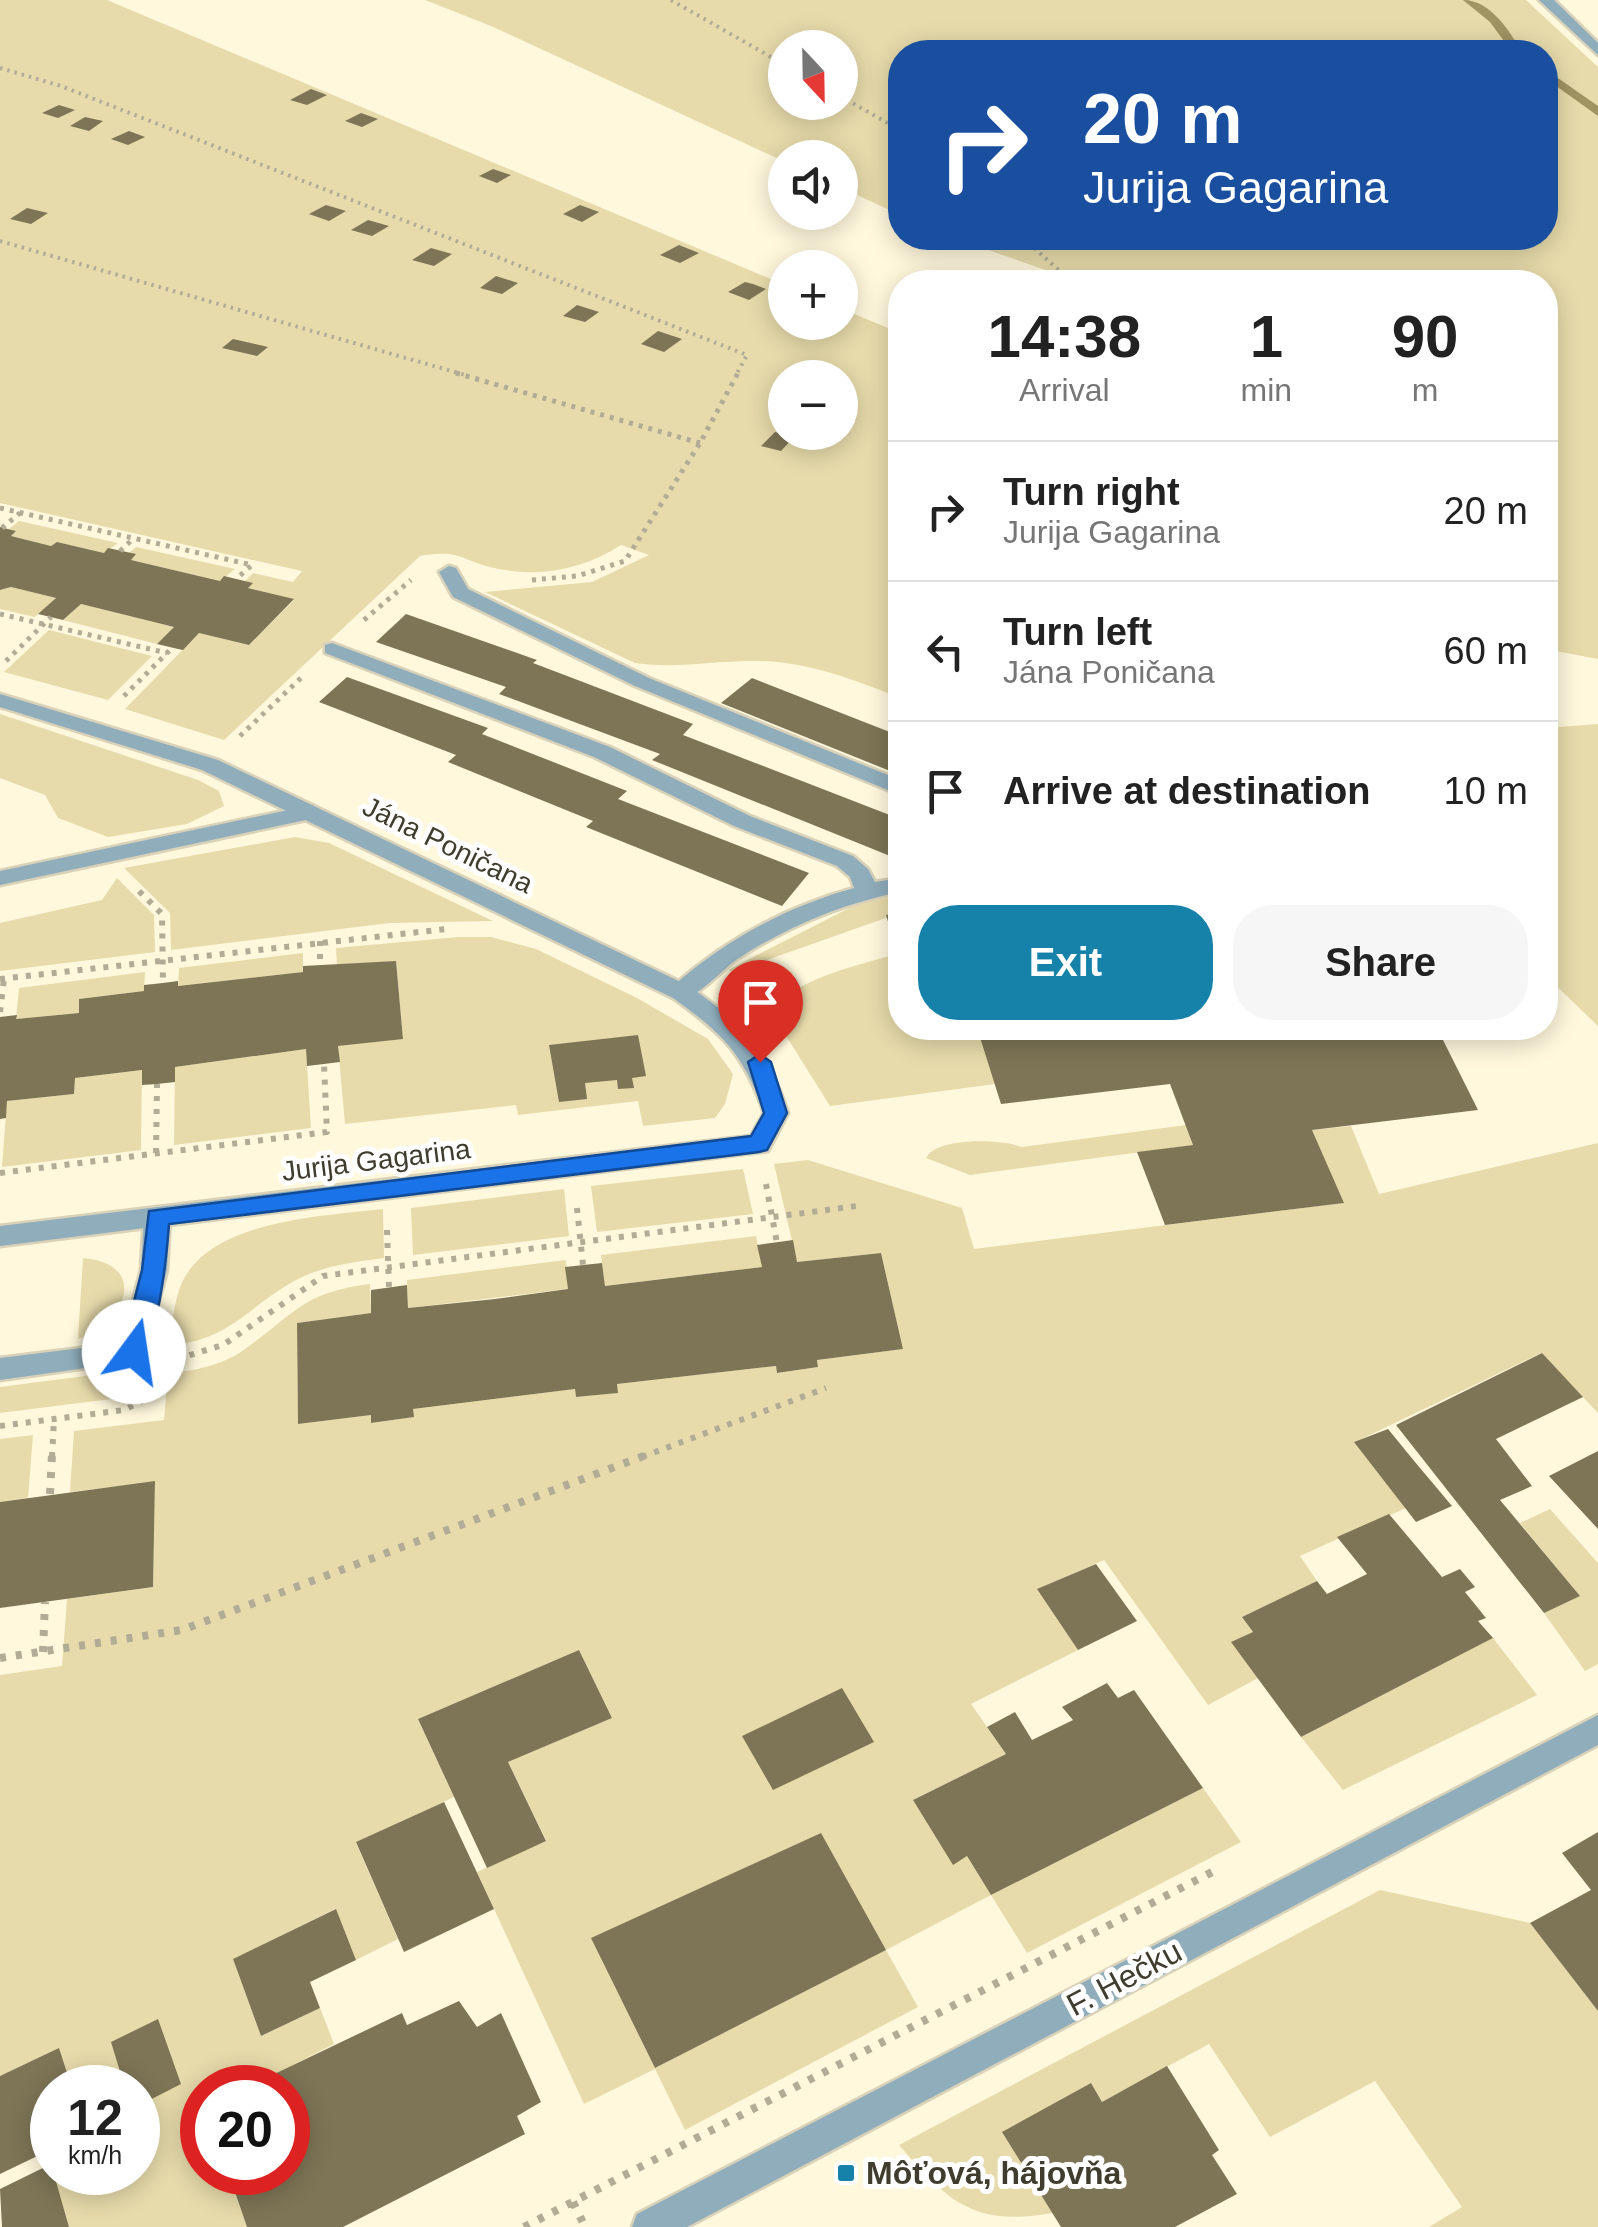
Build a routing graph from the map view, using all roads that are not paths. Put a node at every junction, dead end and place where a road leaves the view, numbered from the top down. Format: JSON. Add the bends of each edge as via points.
{"nodes":[{"id":1,"x":1546,"y":0,"type":"edge"},
{"id":2,"x":1598,"y":51,"type":"edge"},
{"id":3,"x":449,"y":572,"type":"dead end"},
{"id":4,"x":332,"y":649,"type":"dead end"},
{"id":5,"x":0,"y":700,"type":"edge"},
{"id":6,"x":888,"y":783,"type":"edge"},
{"id":7,"x":312,"y":812,"type":"junction"},
{"id":8,"x":0,"y":878,"type":"edge"},
{"id":9,"x":888,"y":887,"type":"edge"},
{"id":10,"x":866,"y":890,"type":"junction"},
{"id":11,"x":681,"y":992,"type":"junction"},
{"id":12,"x":759,"y":1144,"type":"joint"},
{"id":13,"x":157,"y":1217,"type":"junction"},
{"id":14,"x":0,"y":1236,"type":"edge"},
{"id":15,"x":0,"y":1369,"type":"edge"},
{"id":16,"x":1598,"y":1728,"type":"edge"},
{"id":17,"x":650,"y":2227,"type":"edge"}],
"edges":[{"from":1,"to":2,"type":"street"},
{"from":3,"to":6,"type":"street","via":[[460,593],[642,682]]},
{"from":4,"to":10,"type":"street","via":[[602,752],[742,821],[845,861]]},
{"from":5,"to":7,"type":"street","name":"Jána Poničana","via":[[210,764]]},
{"from":7,"to":8,"type":"street"},
{"from":7,"to":11,"type":"street","name":"Jána Poničana"},
{"from":9,"to":10,"type":"street"},
{"from":10,"to":11,"type":"street","via":[[728,953]]},
{"from":11,"to":12,"type":"street","name":"Jána Poničana","via":[[730,1026],[760,1062],[776,1113]]},
{"from":12,"to":13,"type":"street","name":"Jurija Gagarina"},
{"from":13,"to":14,"type":"street","name":"Jurija Gagarina"},
{"from":13,"to":15,"type":"street","via":[[154,1270],[134,1352]]},
{"from":16,"to":17,"type":"street","name":"F. Hečku"}]}
